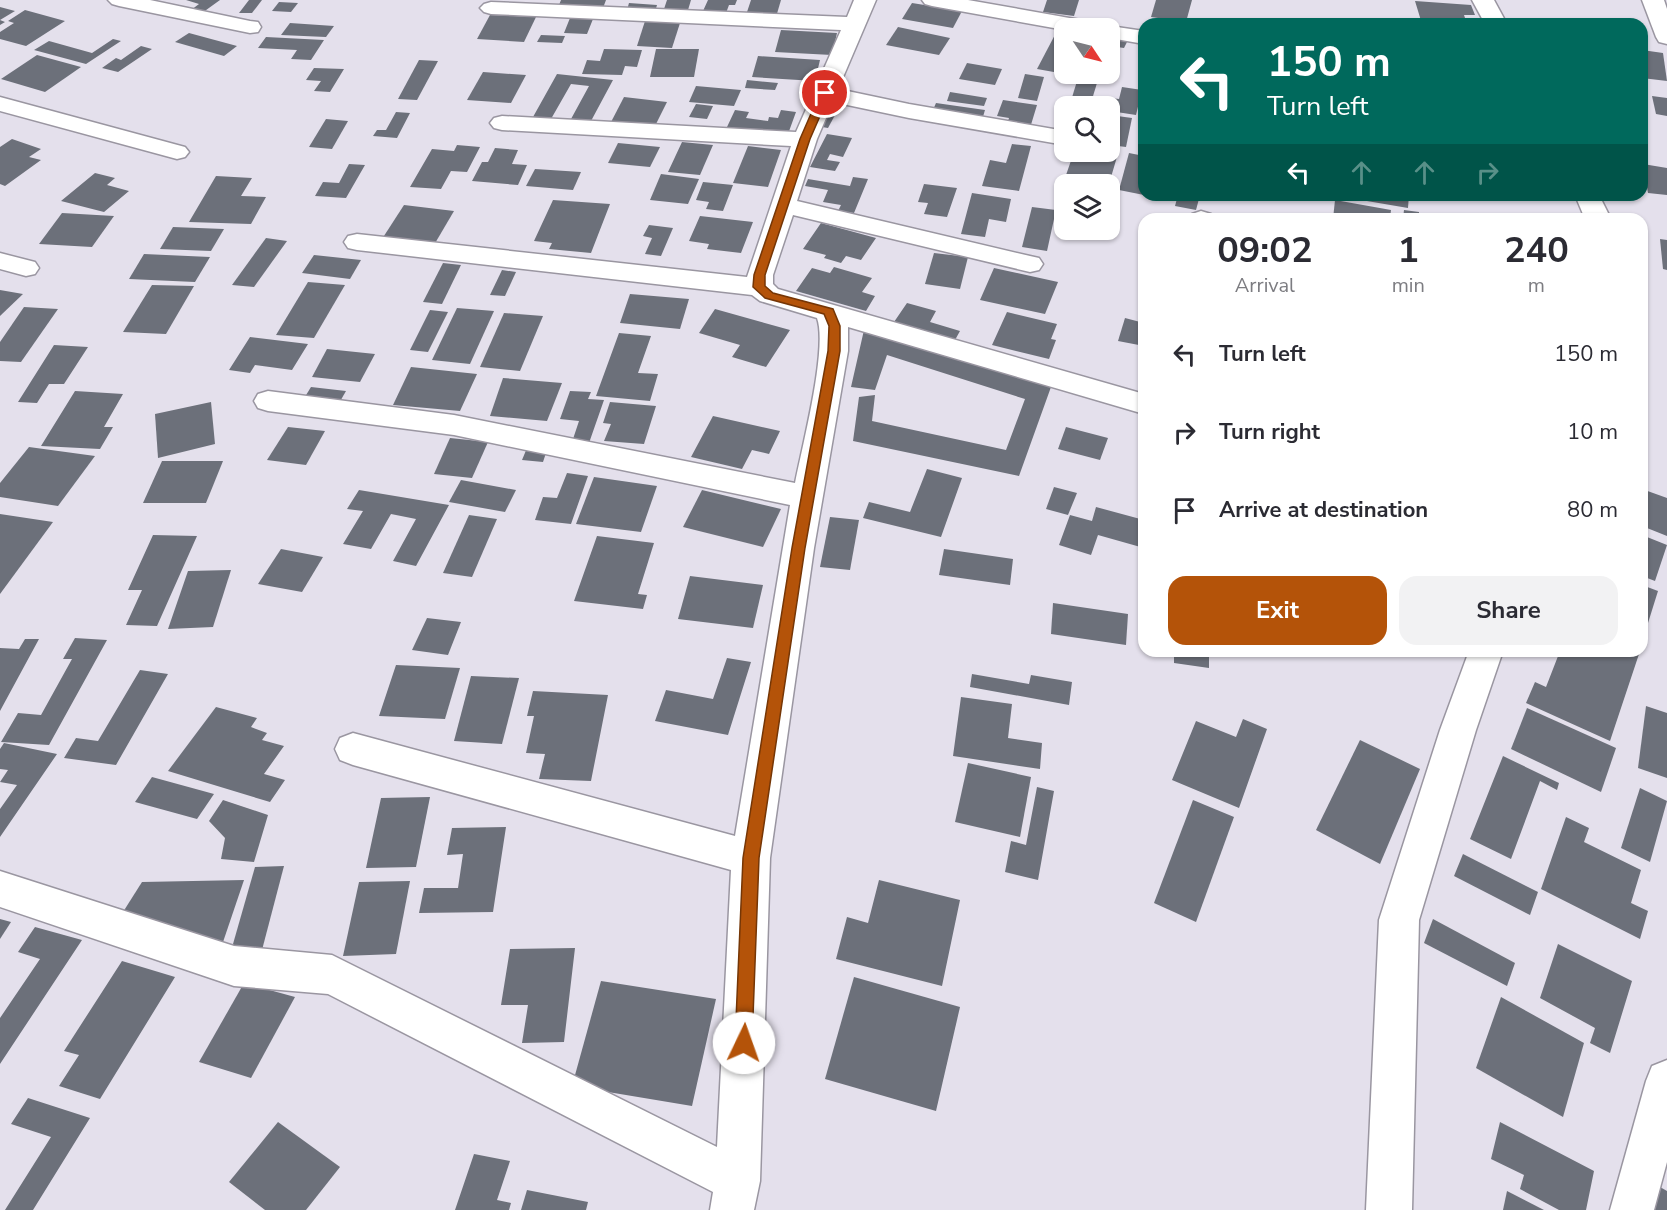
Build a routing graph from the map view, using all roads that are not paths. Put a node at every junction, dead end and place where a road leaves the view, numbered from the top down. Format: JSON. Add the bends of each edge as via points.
{"nodes":[{"id":1,"x":119,"y":0,"type":"edge"},
{"id":2,"x":932,"y":0,"type":"edge"},
{"id":3,"x":1483,"y":0,"type":"edge"},
{"id":4,"x":1653,"y":0,"type":"edge"},
{"id":5,"x":491,"y":8,"type":"dead end"},
{"id":6,"x":860,"y":12,"type":"edge"},
{"id":7,"x":1493,"y":18,"type":"edge"},
{"id":8,"x":1054,"y":21,"type":"edge"},
{"id":9,"x":250,"y":27,"type":"dead end"},
{"id":10,"x":1120,"y":34,"type":"edge"},
{"id":11,"x":1138,"y":37,"type":"edge"},
{"id":12,"x":1667,"y":37,"type":"edge"},
{"id":13,"x":825,"y":93,"type":"junction"},
{"id":14,"x":0,"y":104,"type":"edge"},
{"id":15,"x":502,"y":123,"type":"dead end"},
{"id":16,"x":1054,"y":136,"type":"edge"},
{"id":17,"x":805,"y":139,"type":"junction"},
{"id":18,"x":177,"y":152,"type":"dead end"},
{"id":19,"x":783,"y":205,"type":"junction"},
{"id":20,"x":357,"y":242,"type":"dead end"},
{"id":21,"x":0,"y":261,"type":"edge"},
{"id":22,"x":1030,"y":264,"type":"dead end"},
{"id":23,"x":26,"y":268,"type":"dead end"},
{"id":24,"x":759,"y":287,"type":"junction"},
{"id":25,"x":829,"y":312,"type":"junction"},
{"id":26,"x":267,"y":401,"type":"dead end"},
{"id":27,"x":1138,"y":402,"type":"edge"},
{"id":28,"x":808,"y":497,"type":"junction"},
{"id":29,"x":1484,"y":657,"type":"edge"},
{"id":30,"x":353,"y":749,"type":"dead end"},
{"id":31,"x":751,"y":858,"type":"junction"},
{"id":32,"x":0,"y":889,"type":"edge"},
{"id":33,"x":1667,"y":1081,"type":"edge"},
{"id":34,"x":735,"y":1196,"type":"edge"},
{"id":35,"x":1389,"y":1210,"type":"edge"},
{"id":36,"x":1632,"y":1210,"type":"edge"}],
"edges":[{"from":1,"to":9,"type":"street"},
{"from":2,"to":8,"type":"street"},
{"from":3,"to":7,"type":"street"},
{"from":4,"to":12,"type":"street"},
{"from":5,"to":6,"type":"street"},
{"from":6,"to":13,"type":"street"},
{"from":10,"to":11,"type":"street"},
{"from":13,"to":16,"type":"street"},
{"from":13,"to":17,"type":"street"},
{"from":14,"to":18,"type":"street"},
{"from":15,"to":17,"type":"street"},
{"from":17,"to":19,"type":"street"},
{"from":19,"to":22,"type":"street"},
{"from":19,"to":24,"type":"street"},
{"from":20,"to":24,"type":"street"},
{"from":21,"to":23,"type":"street"},
{"from":24,"to":25,"type":"street","via":[[769,296]]},
{"from":25,"to":27,"type":"street"},
{"from":25,"to":28,"type":"street","via":[[834,326],[834,351]]},
{"from":26,"to":28,"type":"street","via":[[454,425]]},
{"from":28,"to":31,"type":"street"},
{"from":29,"to":35,"type":"street","via":[[1399,920]]},
{"from":30,"to":31,"type":"street"},
{"from":31,"to":34,"type":"street"},
{"from":32,"to":34,"type":"street","via":[[234,966],[332,975]]},
{"from":33,"to":36,"type":"street"}]}
